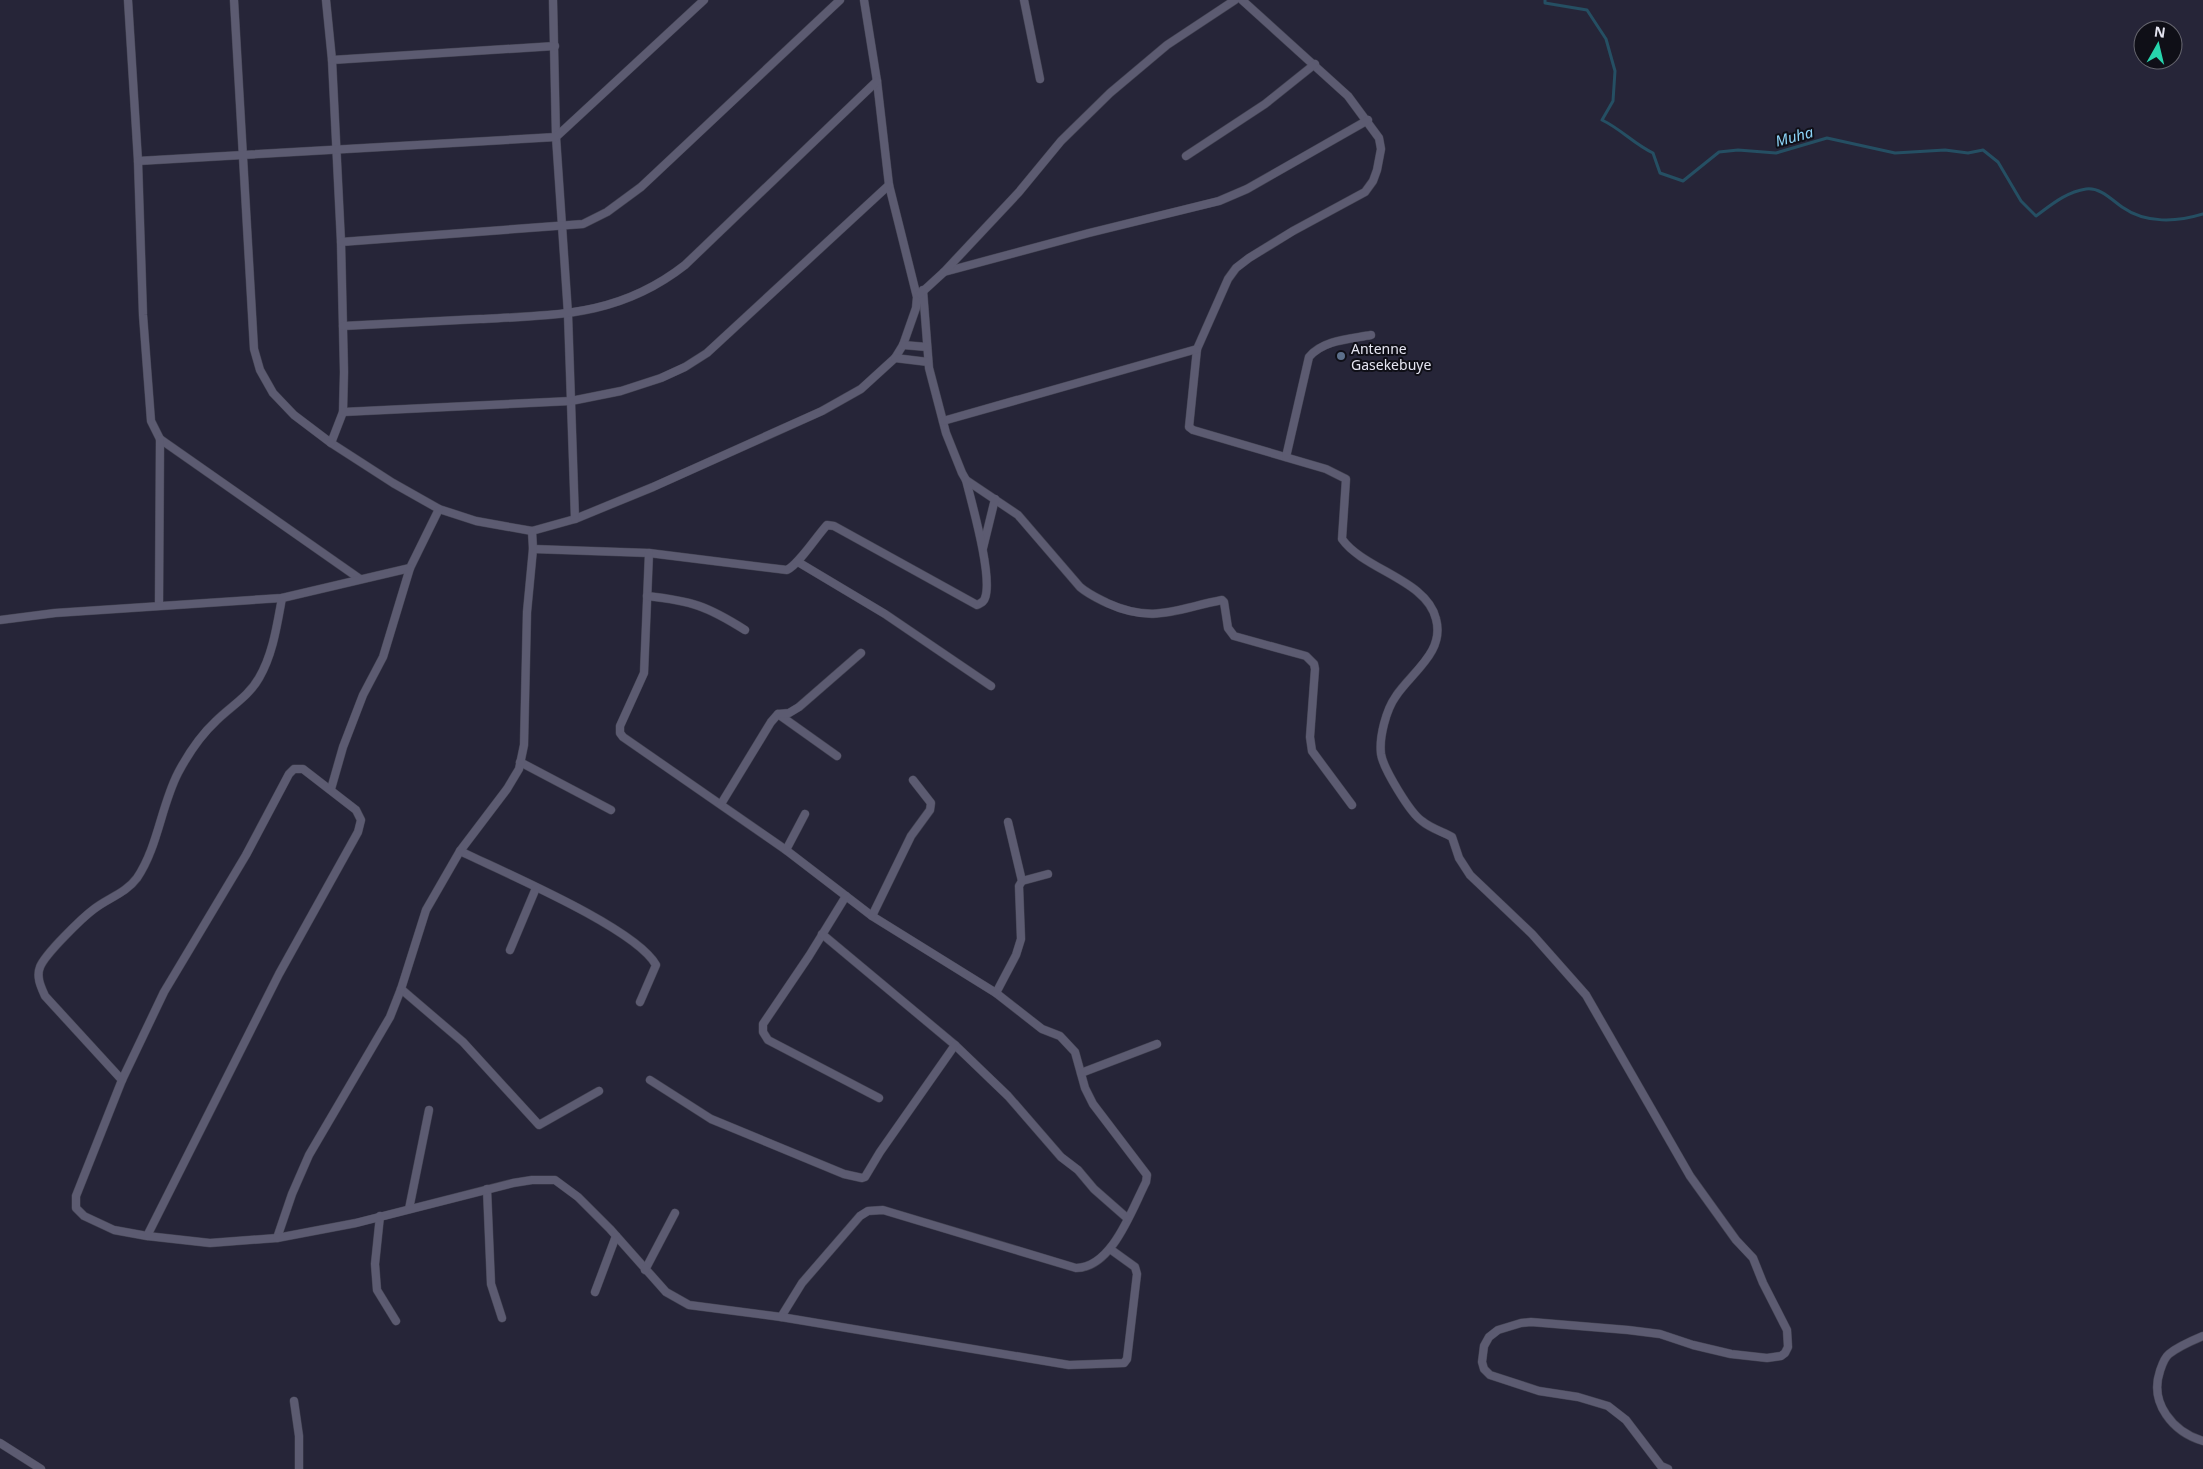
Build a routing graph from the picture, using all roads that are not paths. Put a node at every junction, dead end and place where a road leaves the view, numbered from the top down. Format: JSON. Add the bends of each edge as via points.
{"nodes":[{"id":1,"x":128,"y":0,"type":"edge"},
{"id":2,"x":234,"y":0,"type":"edge"},
{"id":3,"x":326,"y":0,"type":"edge"},
{"id":4,"x":553,"y":0,"type":"edge"},
{"id":5,"x":704,"y":0,"type":"edge"},
{"id":6,"x":840,"y":0,"type":"edge"},
{"id":7,"x":864,"y":0,"type":"edge"},
{"id":8,"x":1024,"y":0,"type":"edge"},
{"id":9,"x":1235,"y":0,"type":"edge"},
{"id":10,"x":1242,"y":0,"type":"edge"},
{"id":11,"x":555,"y":46,"type":"junction"},
{"id":12,"x":332,"y":60,"type":"junction"},
{"id":13,"x":1315,"y":64,"type":"junction"},
{"id":14,"x":1040,"y":79,"type":"dead end"},
{"id":15,"x":877,"y":81,"type":"junction"},
{"id":16,"x":1368,"y":120,"type":"junction"},
{"id":17,"x":556,"y":137,"type":"junction"},
{"id":18,"x":336,"y":150,"type":"junction"},
{"id":19,"x":243,"y":156,"type":"junction"},
{"id":20,"x":1186,"y":156,"type":"dead end"},
{"id":21,"x":138,"y":161,"type":"junction"},
{"id":22,"x":889,"y":185,"type":"junction"},
{"id":23,"x":562,"y":227,"type":"junction"},
{"id":24,"x":341,"y":242,"type":"junction"},
{"id":25,"x":944,"y":272,"type":"junction"},
{"id":26,"x":923,"y":290,"type":"junction"},
{"id":27,"x":916,"y":297,"type":"junction"},
{"id":28,"x":568,"y":314,"type":"junction"},
{"id":29,"x":343,"y":326,"type":"junction"},
{"id":30,"x":1371,"y":335,"type":"dead end"},
{"id":31,"x":903,"y":345,"type":"junction"},
{"id":32,"x":927,"y":347,"type":"junction"},
{"id":33,"x":1198,"y":349,"type":"junction"},
{"id":34,"x":894,"y":358,"type":"junction"},
{"id":35,"x":928,"y":362,"type":"junction"},
{"id":36,"x":571,"y":401,"type":"junction"},
{"id":37,"x":343,"y":412,"type":"junction"},
{"id":38,"x":943,"y":421,"type":"junction"},
{"id":39,"x":160,"y":439,"type":"junction"},
{"id":40,"x":331,"y":443,"type":"junction"},
{"id":41,"x":1286,"y":457,"type":"junction"},
{"id":42,"x":966,"y":480,"type":"junction"},
{"id":43,"x":995,"y":499,"type":"junction"},
{"id":44,"x":439,"y":509,"type":"junction"},
{"id":45,"x":575,"y":519,"type":"junction"},
{"id":46,"x":532,"y":531,"type":"junction"},
{"id":47,"x":533,"y":549,"type":"junction"},
{"id":48,"x":983,"y":550,"type":"junction"},
{"id":49,"x":649,"y":553,"type":"junction"},
{"id":50,"x":798,"y":562,"type":"junction"},
{"id":51,"x":410,"y":568,"type":"junction"},
{"id":52,"x":360,"y":580,"type":"junction"},
{"id":53,"x":647,"y":596,"type":"junction"},
{"id":54,"x":282,"y":598,"type":"junction"},
{"id":55,"x":159,"y":606,"type":"junction"},
{"id":56,"x":0,"y":620,"type":"edge"},
{"id":57,"x":745,"y":630,"type":"dead end"},
{"id":58,"x":861,"y":652,"type":"dead end"},
{"id":59,"x":992,"y":686,"type":"dead end"},
{"id":60,"x":778,"y":714,"type":"junction"},
{"id":61,"x":836,"y":756,"type":"dead end"},
{"id":62,"x":520,"y":762,"type":"junction"},
{"id":63,"x":914,"y":780,"type":"dead end"},
{"id":64,"x":331,"y":789,"type":"junction"},
{"id":65,"x":721,"y":804,"type":"junction"},
{"id":66,"x":1352,"y":805,"type":"dead end"},
{"id":67,"x":611,"y":810,"type":"dead end"},
{"id":68,"x":805,"y":814,"type":"dead end"},
{"id":69,"x":1008,"y":822,"type":"dead end"},
{"id":70,"x":786,"y":850,"type":"junction"},
{"id":71,"x":460,"y":851,"type":"junction"},
{"id":72,"x":1048,"y":874,"type":"dead end"},
{"id":73,"x":1022,"y":881,"type":"junction"},
{"id":74,"x":536,"y":888,"type":"junction"},
{"id":75,"x":846,"y":896,"type":"junction"},
{"id":76,"x":872,"y":916,"type":"junction"},
{"id":77,"x":822,"y":934,"type":"junction"},
{"id":78,"x":510,"y":950,"type":"dead end"},
{"id":79,"x":401,"y":990,"type":"junction"},
{"id":80,"x":996,"y":994,"type":"junction"},
{"id":81,"x":640,"y":1002,"type":"dead end"},
{"id":82,"x":1157,"y":1044,"type":"dead end"},
{"id":83,"x":955,"y":1045,"type":"junction"},
{"id":84,"x":1081,"y":1073,"type":"junction"},
{"id":85,"x":122,"y":1080,"type":"junction"},
{"id":86,"x":650,"y":1080,"type":"dead end"},
{"id":87,"x":599,"y":1091,"type":"dead end"},
{"id":88,"x":879,"y":1098,"type":"dead end"},
{"id":89,"x":429,"y":1110,"type":"dead end"},
{"id":90,"x":487,"y":1189,"type":"junction"},
{"id":91,"x":409,"y":1209,"type":"junction"},
{"id":92,"x":674,"y":1213,"type":"dead end"},
{"id":93,"x":380,"y":1216,"type":"junction"},
{"id":94,"x":1127,"y":1218,"type":"junction"},
{"id":95,"x":147,"y":1236,"type":"junction"},
{"id":96,"x":616,"y":1236,"type":"junction"},
{"id":97,"x":277,"y":1238,"type":"junction"},
{"id":98,"x":1110,"y":1249,"type":"junction"},
{"id":99,"x":645,"y":1270,"type":"junction"},
{"id":100,"x":595,"y":1292,"type":"dead end"},
{"id":101,"x":781,"y":1317,"type":"junction"},
{"id":102,"x":502,"y":1318,"type":"dead end"},
{"id":103,"x":396,"y":1321,"type":"dead end"},
{"id":104,"x":2203,"y":1336,"type":"edge"},
{"id":105,"x":294,"y":1401,"type":"dead end"},
{"id":106,"x":2203,"y":1441,"type":"edge"},
{"id":107,"x":0,"y":1443,"type":"edge"},
{"id":108,"x":41,"y":1469,"type":"edge"},
{"id":109,"x":299,"y":1469,"type":"edge"},
{"id":110,"x":1668,"y":1469,"type":"edge"}],
"edges":[{"from":1,"to":21,"type":"street"},
{"from":2,"to":19,"type":"street"},
{"from":3,"to":12,"type":"street"},
{"from":4,"to":11,"type":"street"},
{"from":5,"to":17,"type":"street"},
{"from":6,"to":23,"type":"street","via":[[641,187],[584,224]]},
{"from":7,"to":15,"type":"street"},
{"from":8,"to":14,"type":"street"},
{"from":9,"to":25,"type":"street","via":[[1167,45],[1103,99],[1061,141],[1019,192]]},
{"from":10,"to":13,"type":"street"},
{"from":11,"to":12,"type":"street"},
{"from":11,"to":17,"type":"street"},
{"from":12,"to":18,"type":"street"},
{"from":13,"to":16,"type":"street"},
{"from":13,"to":20,"type":"street","via":[[1265,104]]},
{"from":15,"to":22,"type":"street"},
{"from":15,"to":28,"type":"street","via":[[685,265],[664,281],[630,297]]},
{"from":16,"to":25,"type":"street","via":[[1247,189],[1219,201]]},
{"from":16,"to":33,"type":"street","via":[[1380,138],[1381,149],[1373,181],[1354,199],[1293,231],[1236,268],[1228,279]]},
{"from":17,"to":18,"type":"street"},
{"from":17,"to":23,"type":"street"},
{"from":18,"to":19,"type":"street"},
{"from":18,"to":24,"type":"street"},
{"from":19,"to":21,"type":"street"},
{"from":19,"to":40,"type":"street","via":[[254,349],[260,370],[273,393],[294,415]]},
{"from":21,"to":39,"type":"street","via":[[143,315],[151,421]]},
{"from":22,"to":27,"type":"street"},
{"from":22,"to":36,"type":"street","via":[[707,353],[661,378]]},
{"from":23,"to":24,"type":"street"},
{"from":23,"to":28,"type":"street"},
{"from":24,"to":29,"type":"street"},
{"from":25,"to":26,"type":"street"},
{"from":26,"to":27,"type":"street"},
{"from":26,"to":32,"type":"street"},
{"from":27,"to":31,"type":"street","via":[[916,308]]},
{"from":28,"to":29,"type":"street"},
{"from":28,"to":36,"type":"street"},
{"from":29,"to":37,"type":"street"},
{"from":30,"to":41,"type":"street","via":[[1320,347],[1309,357]]},
{"from":31,"to":32,"type":"street"},
{"from":31,"to":34,"type":"street"},
{"from":32,"to":35,"type":"street"},
{"from":33,"to":38,"type":"street"},
{"from":33,"to":41,"type":"street","via":[[1189,427]]},
{"from":34,"to":35,"type":"street"},
{"from":34,"to":45,"type":"street","via":[[861,389],[822,411]]},
{"from":35,"to":38,"type":"street"},
{"from":36,"to":37,"type":"street"},
{"from":36,"to":45,"type":"street"},
{"from":37,"to":40,"type":"street"},
{"from":38,"to":42,"type":"street"},
{"from":39,"to":52,"type":"street"},
{"from":39,"to":55,"type":"street"},
{"from":40,"to":44,"type":"street"},
{"from":41,"to":110,"type":"street","via":[[1346,479],[1342,539],[1356,552],[1421,594],[1436,618],[1436,642],[1420,670],[1396,695],[1388,712],[1382,740],[1381,754],[1385,767],[1402,797],[1421,821],[1452,837],[1459,858],[1470,875],[1532,934],[1586,995],[1690,1176],[1736,1240],[1753,1258],[1787,1330],[1785,1353],[1767,1358],[1731,1354],[1652,1333],[1531,1322],[1498,1330],[1489,1337],[1482,1362],[1490,1375],[1539,1391],[1608,1406],[1626,1420],[1661,1466]]},
{"from":42,"to":43,"type":"street"},
{"from":42,"to":48,"type":"street"},
{"from":43,"to":48,"type":"street"},
{"from":43,"to":66,"type":"street","via":[[1018,515],[1080,587],[1091,595],[1125,611],[1144,614],[1182,610],[1222,600],[1228,628],[1234,636],[1306,656],[1316,669],[1310,737],[1312,751]]},
{"from":44,"to":46,"type":"street","via":[[476,521]]},
{"from":44,"to":51,"type":"street"},
{"from":45,"to":46,"type":"street"},
{"from":46,"to":47,"type":"street"},
{"from":47,"to":49,"type":"street"},
{"from":47,"to":62,"type":"street","via":[[527,612],[524,745]]},
{"from":48,"to":50,"type":"street","via":[[987,591],[985,600],[977,605],[834,526],[826,525]]},
{"from":49,"to":50,"type":"street","via":[[786,570]]},
{"from":49,"to":53,"type":"street"},
{"from":50,"to":59,"type":"street","via":[[885,614]]},
{"from":51,"to":52,"type":"street"},
{"from":51,"to":64,"type":"street","via":[[383,657],[363,695]]},
{"from":52,"to":54,"type":"street"},
{"from":53,"to":57,"type":"street","via":[[698,604]]},
{"from":53,"to":65,"type":"street","via":[[644,673],[620,726],[620,733]]},
{"from":54,"to":55,"type":"street"},
{"from":54,"to":85,"type":"street","via":[[274,642],[258,680],[193,748],[169,792],[146,861],[136,880],[70,930],[40,966],[38,980],[45,996]]},
{"from":55,"to":56,"type":"street"},
{"from":58,"to":60,"type":"street","via":[[798,707],[789,713]]},
{"from":60,"to":61,"type":"street"},
{"from":60,"to":65,"type":"street"},
{"from":62,"to":67,"type":"street"},
{"from":62,"to":71,"type":"street","via":[[507,789]]},
{"from":63,"to":76,"type":"street","via":[[931,804],[930,810],[911,836]]},
{"from":64,"to":85,"type":"street","via":[[302,770],[294,769],[288,774],[246,855],[164,992]]},
{"from":64,"to":95,"type":"street","via":[[356,810],[361,820],[358,832],[278,974]]},
{"from":65,"to":70,"type":"street"},
{"from":68,"to":70,"type":"street"},
{"from":69,"to":73,"type":"street"},
{"from":70,"to":75,"type":"street"},
{"from":71,"to":74,"type":"street"},
{"from":71,"to":79,"type":"street","via":[[426,910]]},
{"from":72,"to":73,"type":"street"},
{"from":73,"to":80,"type":"street","via":[[1019,886],[1021,938]]},
{"from":74,"to":78,"type":"street"},
{"from":74,"to":81,"type":"street","via":[[607,923],[651,956],[656,965]]},
{"from":75,"to":76,"type":"street"},
{"from":75,"to":77,"type":"street"},
{"from":76,"to":80,"type":"street"},
{"from":77,"to":83,"type":"street"},
{"from":77,"to":88,"type":"street","via":[[763,1024],[763,1032],[768,1040]]},
{"from":79,"to":87,"type":"street","via":[[463,1042],[539,1125]]},
{"from":79,"to":97,"type":"street","via":[[390,1017],[309,1155]]},
{"from":80,"to":84,"type":"street","via":[[1042,1029],[1060,1036],[1075,1052]]},
{"from":82,"to":84,"type":"street"},
{"from":83,"to":86,"type":"street","via":[[862,1178],[844,1174],[711,1119]]},
{"from":83,"to":94,"type":"street","via":[[1008,1096],[1061,1157]]},
{"from":84,"to":94,"type":"street","via":[[1093,1104],[1148,1175]]},
{"from":85,"to":95,"type":"street","via":[[76,1196],[76,1208],[84,1216],[114,1230]]},
{"from":89,"to":91,"type":"street"},
{"from":90,"to":91,"type":"street"},
{"from":90,"to":96,"type":"street","via":[[532,1180],[555,1180],[578,1197]]},
{"from":90,"to":102,"type":"street","via":[[492,1284]]},
{"from":91,"to":93,"type":"street"},
{"from":92,"to":99,"type":"street"},
{"from":93,"to":97,"type":"street"},
{"from":93,"to":103,"type":"street","via":[[375,1264],[377,1290]]},
{"from":94,"to":98,"type":"street"},
{"from":95,"to":97,"type":"street","via":[[210,1243]]},
{"from":96,"to":99,"type":"street"},
{"from":96,"to":100,"type":"street"},
{"from":98,"to":101,"type":"street","via":[[1091,1266],[1076,1268],[883,1210],[868,1211],[833,1245],[802,1283]]},
{"from":98,"to":101,"type":"street","via":[[1135,1267],[1137,1274],[1124,1363],[1069,1365]]},
{"from":99,"to":101,"type":"street","via":[[666,1292],[688,1305]]},
{"from":104,"to":106,"type":"street","via":[[2168,1355],[2158,1377],[2157,1393],[2169,1421],[2181,1431]]},
{"from":105,"to":109,"type":"street"},
{"from":107,"to":108,"type":"street"}]}
